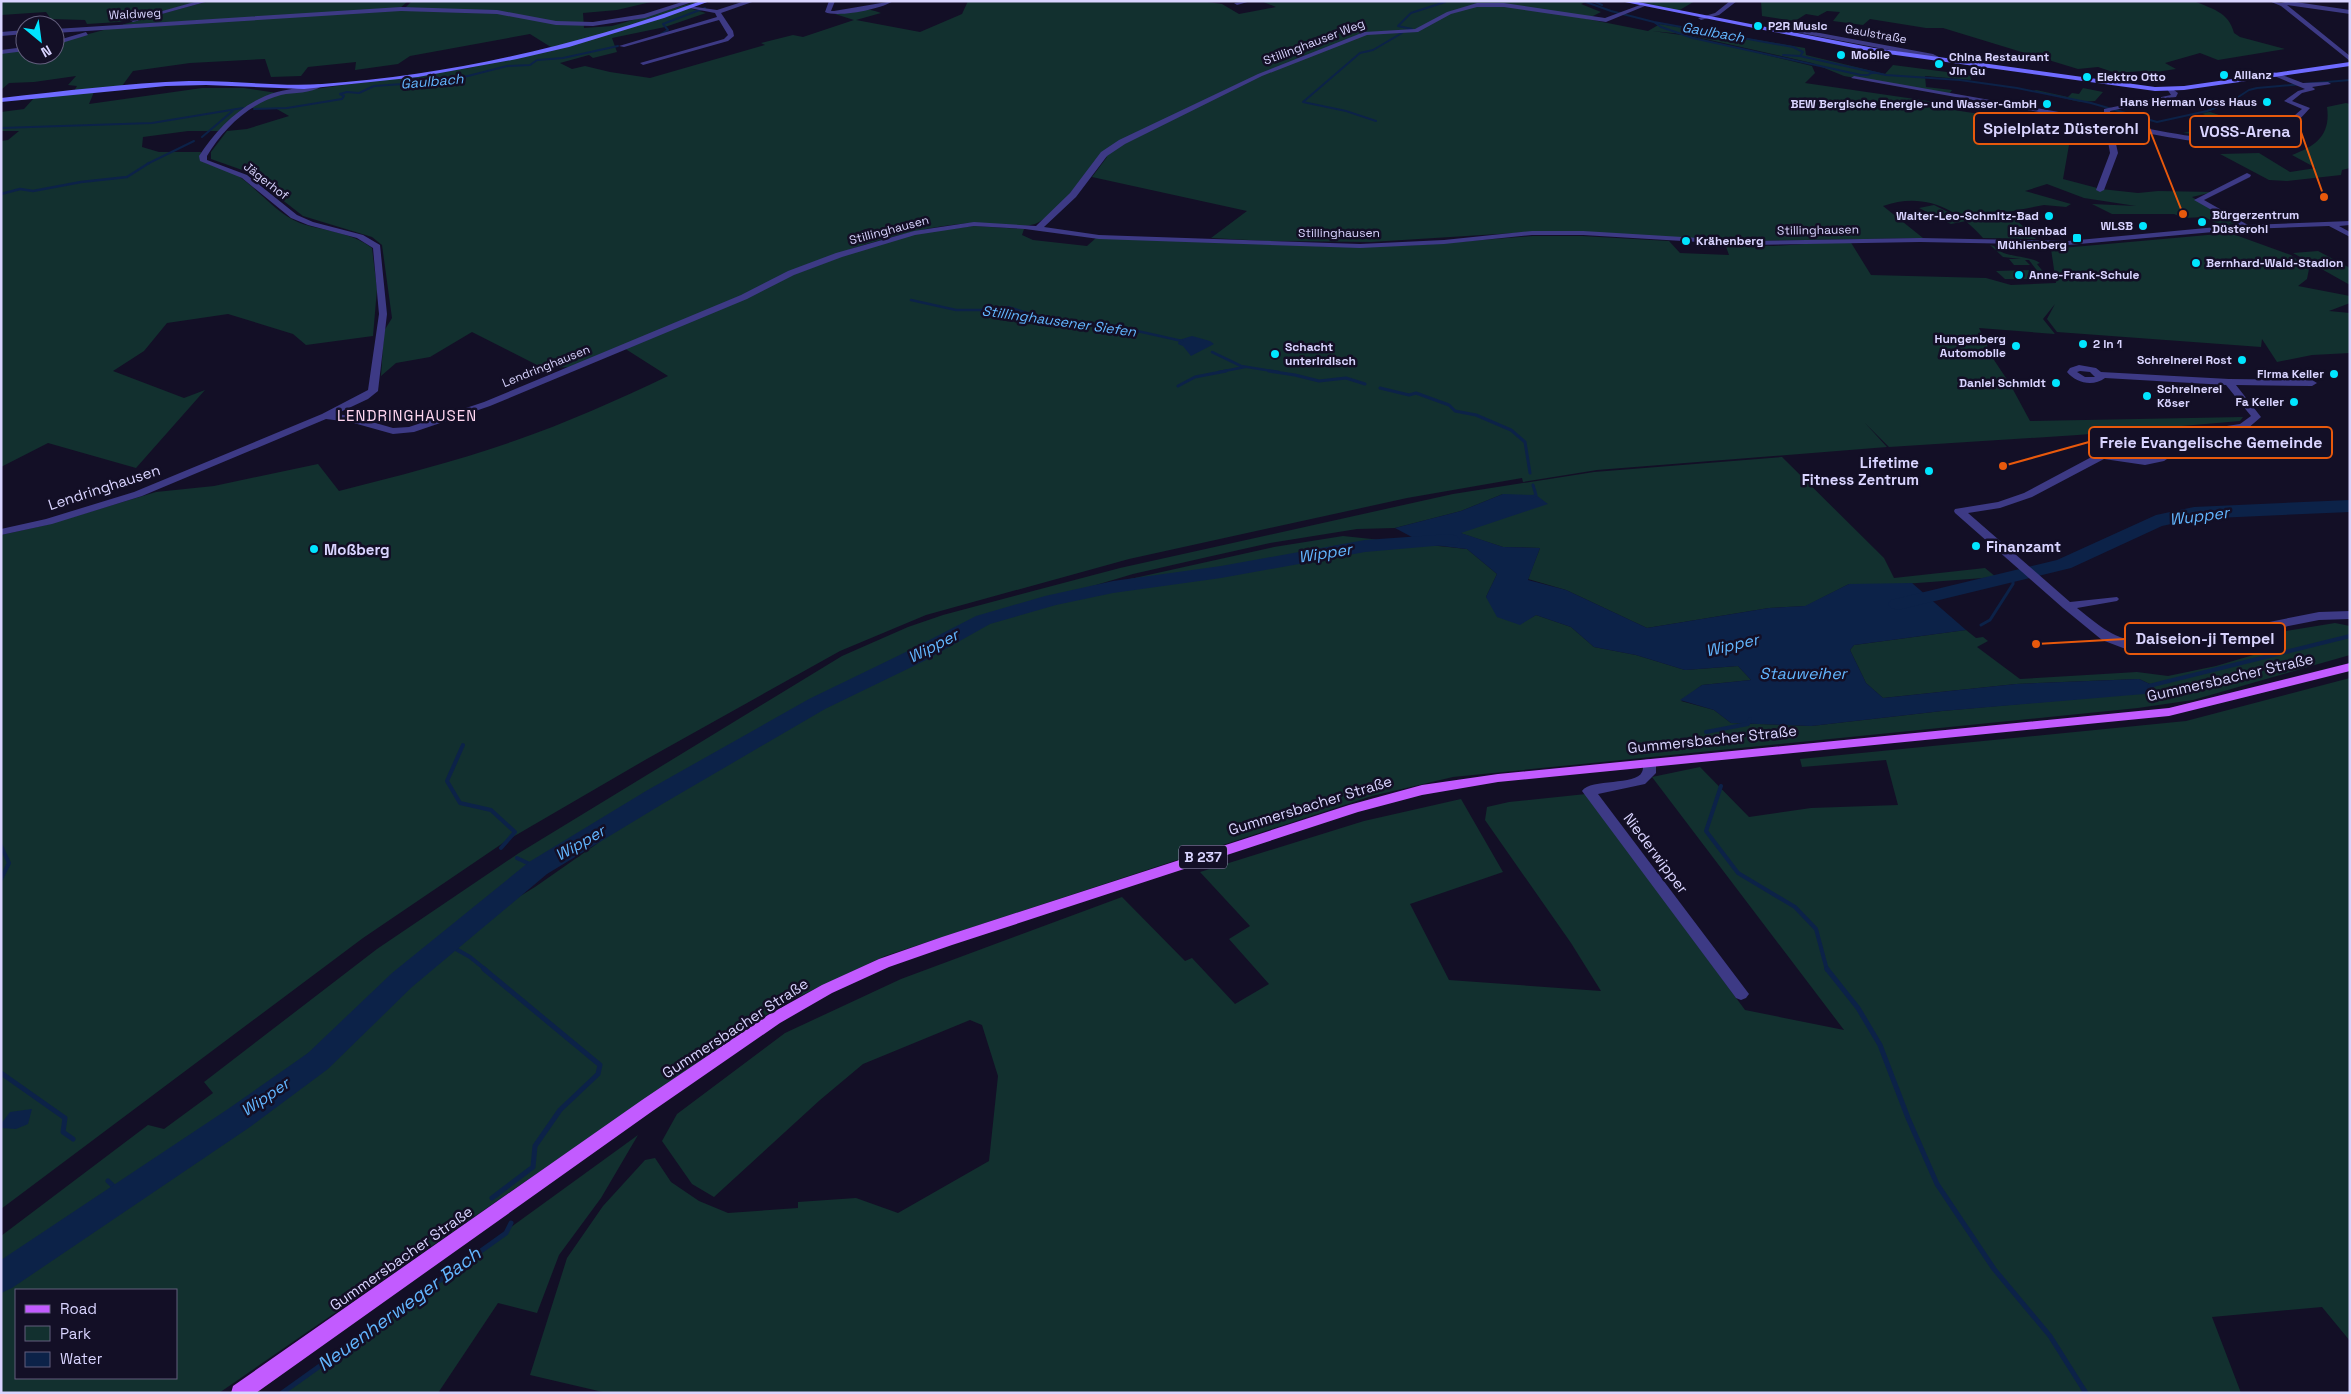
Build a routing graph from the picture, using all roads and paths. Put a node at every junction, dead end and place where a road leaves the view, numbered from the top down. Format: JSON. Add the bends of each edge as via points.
{"nodes":[{"id":1,"x":206,"y":1,"type":"edge"},
{"id":2,"x":410,"y":1,"type":"edge"},
{"id":3,"x":707,"y":1,"type":"edge"},
{"id":4,"x":752,"y":1,"type":"edge"},
{"id":5,"x":832,"y":1,"type":"edge"},
{"id":6,"x":890,"y":1,"type":"edge"},
{"id":7,"x":1248,"y":1,"type":"edge"},
{"id":8,"x":1623,"y":1,"type":"edge"},
{"id":9,"x":1734,"y":1,"type":"edge"},
{"id":10,"x":2272,"y":1,"type":"edge"},
{"id":11,"x":850,"y":3,"type":"dead end"},
{"id":12,"x":2286,"y":3,"type":"edge"},
{"id":13,"x":692,"y":4,"type":"edge"},
{"id":14,"x":1237,"y":4,"type":"dead end"},
{"id":15,"x":1642,"y":6,"type":"junction"},
{"id":16,"x":869,"y":9,"type":"junction"},
{"id":17,"x":401,"y":10,"type":"junction"},
{"id":18,"x":2350,"y":12,"type":"edge"},
{"id":19,"x":718,"y":15,"type":"junction"},
{"id":20,"x":1700,"y":18,"type":"junction"},
{"id":21,"x":115,"y":27,"type":"junction"},
{"id":22,"x":1776,"y":27,"type":"dead end"},
{"id":23,"x":65,"y":30,"type":"edge"},
{"id":24,"x":15,"y":33,"type":"edge"},
{"id":25,"x":1,"y":34,"type":"edge"},
{"id":26,"x":65,"y":40,"type":"edge"},
{"id":27,"x":622,"y":46,"type":"dead end"},
{"id":28,"x":15,"y":50,"type":"edge"},
{"id":29,"x":1,"y":52,"type":"edge"},
{"id":30,"x":1940,"y":59,"type":"junction"},
{"id":31,"x":2350,"y":59,"type":"edge"},
{"id":32,"x":643,"y":63,"type":"dead end"},
{"id":33,"x":2350,"y":64,"type":"edge"},
{"id":34,"x":2274,"y":74,"type":"junction"},
{"id":35,"x":1854,"y":78,"type":"dead end"},
{"id":36,"x":2328,"y":84,"type":"dead end"},
{"id":37,"x":2302,"y":85,"type":"junction"},
{"id":38,"x":319,"y":86,"type":"junction"},
{"id":39,"x":2170,"y":89,"type":"junction"},
{"id":40,"x":1,"y":100,"type":"edge"},
{"id":41,"x":2110,"y":123,"type":"junction"},
{"id":42,"x":2247,"y":175,"type":"dead end"},
{"id":43,"x":2092,"y":185,"type":"dead end"},
{"id":44,"x":2350,"y":223,"type":"edge"},
{"id":45,"x":2332,"y":225,"type":"junction"},
{"id":46,"x":2247,"y":227,"type":"junction"},
{"id":47,"x":1037,"y":229,"type":"junction"},
{"id":48,"x":2350,"y":235,"type":"edge"},
{"id":49,"x":367,"y":238,"type":"joint"},
{"id":50,"x":768,"y":284,"type":"joint"},
{"id":51,"x":2100,"y":375,"type":"dead end"},
{"id":52,"x":2229,"y":382,"type":"junction"},
{"id":53,"x":2312,"y":383,"type":"dead end"},
{"id":54,"x":325,"y":416,"type":"junction"},
{"id":55,"x":2103,"y":455,"type":"junction"},
{"id":56,"x":2168,"y":455,"type":"dead end"},
{"id":57,"x":1,"y":532,"type":"edge"},
{"id":58,"x":2113,"y":599,"type":"dead end"},
{"id":59,"x":2067,"y":606,"type":"junction"},
{"id":60,"x":2350,"y":615,"type":"edge"},
{"id":61,"x":2350,"y":667,"type":"edge"},
{"id":62,"x":1649,"y":763,"type":"junction"},
{"id":63,"x":1741,"y":994,"type":"dead end"},
{"id":64,"x":240,"y":1393,"type":"edge"}],
"edges":[{"from":1,"to":21,"type":"street"},
{"from":2,"to":17,"type":"street"},
{"from":3,"to":13,"type":"main road"},
{"from":4,"to":19,"type":"street"},
{"from":5,"to":16,"type":"street","via":[[828,12],[835,14]]},
{"from":6,"to":16,"type":"street"},
{"from":7,"to":14,"type":"street"},
{"from":8,"to":15,"type":"main road","name":"Gaulstraße"},
{"from":9,"to":20,"type":"street","via":[[1717,14]]},
{"from":10,"to":12,"type":"street"},
{"from":11,"to":16,"type":"street"},
{"from":12,"to":18,"type":"street"},
{"from":12,"to":31,"type":"street"},
{"from":13,"to":17,"type":"street","name":"Waldweg","via":[[638,18],[584,24],[556,23],[498,12]]},
{"from":13,"to":19,"type":"street"},
{"from":13,"to":38,"type":"main road","via":[[643,24],[495,61]]},
{"from":15,"to":20,"type":"main road","name":"Gaulstraße"},
{"from":15,"to":47,"type":"street","name":"Stillinghauser Weg","via":[[1602,20],[1504,5],[1477,5],[1450,13],[1416,31],[1366,33],[1260,75],[1122,142],[1104,154],[1073,195]]},
{"from":17,"to":21,"type":"street","name":"Waldweg"},
{"from":19,"to":27,"type":"street"},
{"from":19,"to":32,"type":"street","via":[[730,31],[731,36],[726,40]]},
{"from":20,"to":30,"type":"main road","name":"Gaulstraße","via":[[1836,44]]},
{"from":21,"to":23,"type":"street","name":"Waldweg"},
{"from":21,"to":26,"type":"street"},
{"from":22,"to":30,"type":"street","name":"Gaulstraße"},
{"from":24,"to":25,"type":"street"},
{"from":28,"to":29,"type":"street"},
{"from":30,"to":39,"type":"main road","name":"Gaulstraße","via":[[2111,84]]},
{"from":33,"to":34,"type":"main road","name":"Gaulstraße"},
{"from":34,"to":37,"type":"street"},
{"from":34,"to":39,"type":"main road","name":"Gaulstraße"},
{"from":35,"to":41,"type":"street"},
{"from":36,"to":37,"type":"street"},
{"from":37,"to":41,"type":"street","via":[[2312,91],[2300,92],[2287,101],[2307,108],[2276,134],[2257,140],[2199,139]]},
{"from":38,"to":40,"type":"main road","via":[[182,83]]},
{"from":38,"to":49,"type":"street","name":"Jägerhof","via":[[272,95],[243,112],[206,152],[204,160],[249,179],[300,220]]},
{"from":39,"to":41,"type":"street","via":[[2174,96],[2106,110]]},
{"from":41,"to":43,"type":"street","via":[[2114,153],[2101,188]]},
{"from":42,"to":46,"type":"street","via":[[2198,200]]},
{"from":44,"to":45,"type":"street","name":"Stillinghausen"},
{"from":45,"to":46,"type":"street","name":"Stillinghausen"},
{"from":45,"to":48,"type":"street"},
{"from":46,"to":47,"type":"street","name":"Stillinghausen","via":[[2068,243],[1920,240],[1749,243],[1532,233],[1360,246],[1099,237]]},
{"from":47,"to":50,"type":"street","name":"Stillinghausen","via":[[974,224],[914,233],[839,255]]},
{"from":49,"to":54,"type":"street","name":"Lendringhausen","via":[[376,247],[383,314],[374,391]]},
{"from":50,"to":54,"type":"street","name":"Lendringhausen","via":[[744,297],[487,404],[410,430],[394,431],[351,419]]},
{"from":51,"to":52,"type":"street"},
{"from":52,"to":53,"type":"street"},
{"from":52,"to":55,"type":"street","via":[[2256,417],[2243,427],[2154,440]]},
{"from":54,"to":57,"type":"street","name":"Lendringhausen","via":[[138,494],[48,522]]},
{"from":55,"to":56,"type":"street","via":[[2145,462],[2157,461]]},
{"from":55,"to":59,"type":"street","via":[[2028,495],[2000,505],[1960,512]]},
{"from":58,"to":59,"type":"street"},
{"from":59,"to":60,"type":"street","via":[[2106,637],[2127,645],[2154,649],[2319,616]]},
{"from":61,"to":62,"type":"main road","name":"Gummersbacher Straße","number":"B 237","via":[[2169,712]]},
{"from":62,"to":63,"type":"street","name":"Niederwipper","via":[[1649,773],[1640,780],[1589,791]]},
{"from":62,"to":64,"type":"main road","name":"Gummersbacher Straße","number":"B 237","via":[[1460,783],[1384,799],[884,963],[827,989],[774,1019]]}]}
